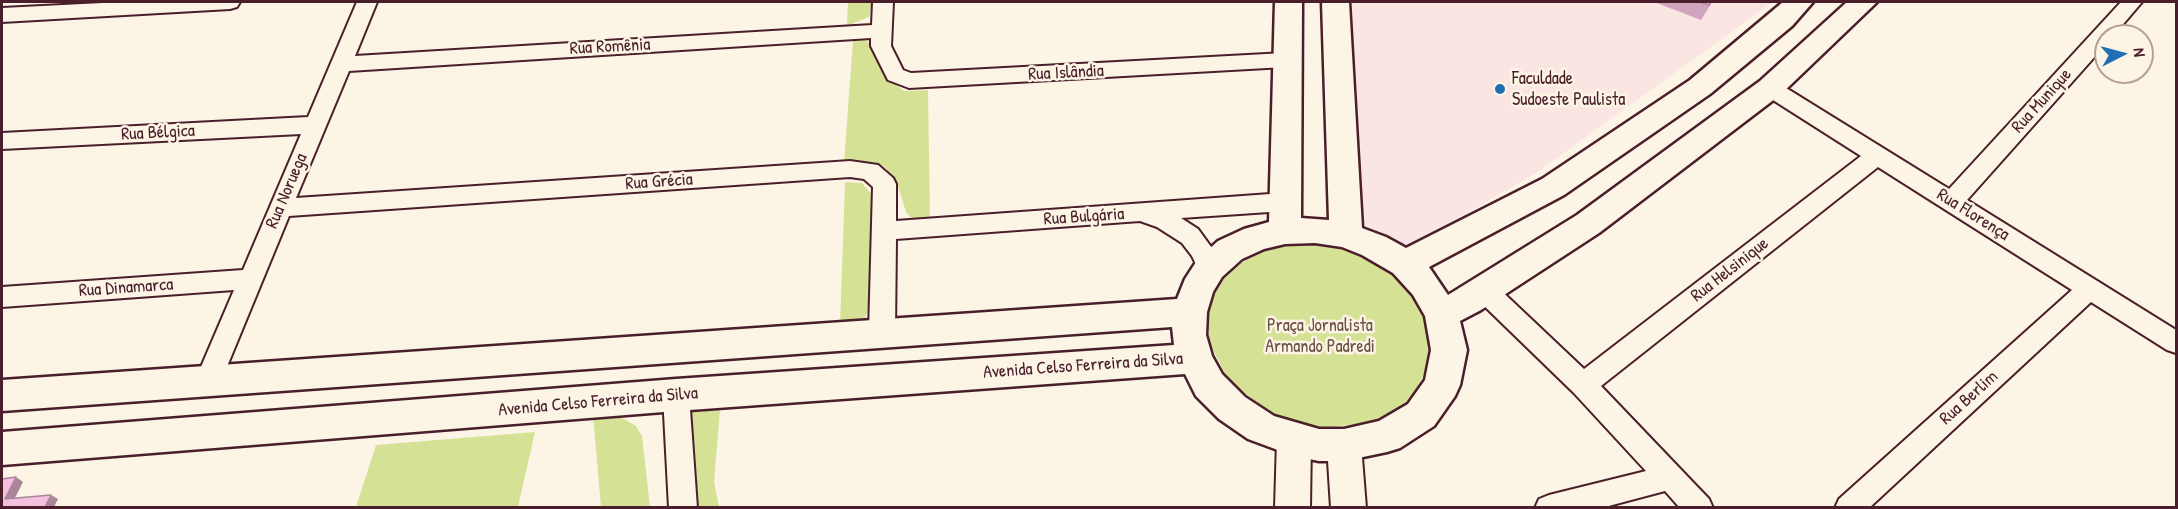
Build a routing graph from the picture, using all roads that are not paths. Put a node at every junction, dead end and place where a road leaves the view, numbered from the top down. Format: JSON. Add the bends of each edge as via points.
{"nodes":[{"id":1,"x":230,"y":2,"type":"edge"},
{"id":2,"x":367,"y":2,"type":"edge"},
{"id":3,"x":883,"y":2,"type":"edge"},
{"id":4,"x":1799,"y":2,"type":"edge"},
{"id":5,"x":1863,"y":2,"type":"edge"},
{"id":6,"x":2132,"y":2,"type":"edge"},
{"id":7,"x":1288,"y":10,"type":"edge"},
{"id":8,"x":1336,"y":10,"type":"edge"},
{"id":9,"x":2,"y":15,"type":"edge"},
{"id":10,"x":880,"y":31,"type":"junction"},
{"id":11,"x":1286,"y":60,"type":"junction"},
{"id":12,"x":341,"y":64,"type":"junction"},
{"id":13,"x":1700,"y":87,"type":"junction"},
{"id":14,"x":1770,"y":88,"type":"junction"},
{"id":15,"x":1732,"y":115,"type":"junction"},
{"id":16,"x":315,"y":125,"type":"junction"},
{"id":17,"x":2,"y":141,"type":"edge"},
{"id":18,"x":1877,"y":156,"type":"junction"},
{"id":19,"x":1952,"y":201,"type":"junction"},
{"id":20,"x":280,"y":208,"type":"junction"},
{"id":21,"x":1140,"y":213,"type":"junction"},
{"id":22,"x":1285,"y":217,"type":"junction"},
{"id":23,"x":885,"y":231,"type":"junction"},
{"id":24,"x":1346,"y":236,"type":"junction"},
{"id":25,"x":1406,"y":264,"type":"junction"},
{"id":26,"x":1210,"y":268,"type":"junction"},
{"id":27,"x":251,"y":279,"type":"junction"},
{"id":28,"x":2090,"y":288,"type":"junction"},
{"id":29,"x":1484,"y":290,"type":"junction"},
{"id":30,"x":2,"y":297,"type":"edge"},
{"id":31,"x":1190,"y":312,"type":"junction"},
{"id":32,"x":1442,"y":314,"type":"junction"},
{"id":33,"x":882,"y":332,"type":"junction"},
{"id":34,"x":2176,"y":343,"type":"edge"},
{"id":35,"x":545,"y":358,"type":"junction"},
{"id":36,"x":1195,"y":358,"type":"junction"},
{"id":37,"x":430,"y":365,"type":"junction"},
{"id":38,"x":208,"y":381,"type":"junction"},
{"id":39,"x":1583,"y":384,"type":"junction"},
{"id":40,"x":676,"y":395,"type":"junction"},
{"id":41,"x":2,"y":396,"type":"edge"},
{"id":42,"x":537,"y":407,"type":"junction"},
{"id":43,"x":418,"y":416,"type":"junction"},
{"id":44,"x":1294,"y":440,"type":"junction"},
{"id":45,"x":1344,"y":446,"type":"junction"},
{"id":46,"x":2,"y":449,"type":"edge"},
{"id":47,"x":1668,"y":478,"type":"junction"},
{"id":48,"x":683,"y":507,"type":"edge"},
{"id":49,"x":1292,"y":507,"type":"edge"},
{"id":50,"x":1349,"y":507,"type":"edge"},
{"id":51,"x":1549,"y":507,"type":"edge"},
{"id":52,"x":1699,"y":507,"type":"edge"},
{"id":53,"x":1849,"y":507,"type":"edge"}],
"edges":[{"from":1,"to":9,"type":"street"},
{"from":2,"to":12,"type":"street","name":"Rua Noruega"},
{"from":3,"to":10,"type":"street","name":"Rua Islândia"},
{"from":4,"to":13,"type":"main road"},
{"from":5,"to":14,"type":"main road"},
{"from":6,"to":19,"type":"street","name":"Rua Munique"},
{"from":7,"to":8,"type":"main road"},
{"from":7,"to":11,"type":"main road"},
{"from":8,"to":24,"type":"main road"},
{"from":10,"to":11,"type":"street","name":"Rua Islândia","via":[[889,68],[909,81]]},
{"from":10,"to":12,"type":"street","name":"Rua Romênia"},
{"from":11,"to":22,"type":"main road"},
{"from":12,"to":16,"type":"street","name":"Rua Noruega"},
{"from":13,"to":15,"type":"main road","via":[[1720,96]]},
{"from":13,"to":25,"type":"main road","via":[[1553,187]]},
{"from":14,"to":15,"type":"main road"},
{"from":14,"to":18,"type":"street","name":"Rua Florença"},
{"from":15,"to":29,"type":"main road","via":[[1588,224]]},
{"from":16,"to":17,"type":"street","name":"Rua Bélgica"},
{"from":16,"to":20,"type":"street","name":"Rua Noruega"},
{"from":18,"to":19,"type":"street","name":"Rua Florença"},
{"from":18,"to":39,"type":"street","name":"Rua Helsinique"},
{"from":19,"to":28,"type":"street","name":"Rua Florença"},
{"from":20,"to":23,"type":"street","name":"Rua Grécia","via":[[850,169],[870,171],[885,184]]},
{"from":20,"to":27,"type":"street","name":"Rua Noruega"},
{"from":21,"to":22,"type":"street","name":"Rua Bulgária"},
{"from":21,"to":23,"type":"street","name":"Rua Bulgária"},
{"from":21,"to":26,"type":"street","via":[[1165,220],[1190,236]]},
{"from":22,"to":24,"type":"main road","via":[[1315,230]]},
{"from":22,"to":26,"type":"main road","via":[[1230,250]]},
{"from":23,"to":33,"type":"street","name":"Rua Grécia"},
{"from":24,"to":25,"type":"main road"},
{"from":25,"to":32,"type":"main road","via":[[1425,285]]},
{"from":26,"to":31,"type":"main road","via":[[1197,289]]},
{"from":27,"to":30,"type":"street","name":"Rua Dinamarca"},
{"from":27,"to":38,"type":"street","name":"Rua Noruega"},
{"from":28,"to":34,"type":"street","name":"Rua Florença"},
{"from":28,"to":53,"type":"street","name":"Rua Berlim"},
{"from":29,"to":32,"type":"main road"},
{"from":29,"to":39,"type":"street"},
{"from":31,"to":33,"type":"main road"},
{"from":31,"to":36,"type":"main road","via":[[1189,335]]},
{"from":32,"to":45,"type":"main road","via":[[1449,350],[1442,385],[1421,415],[1387,436]]},
{"from":33,"to":35,"type":"main road"},
{"from":35,"to":37,"type":"main road"},
{"from":35,"to":42,"type":"main road","via":[[525,374],[519,393],[525,403]]},
{"from":36,"to":40,"type":"main road","name":"Avenida Celso Ferreira da Silva"},
{"from":36,"to":44,"type":"main road","via":[[1209,385],[1232,408],[1261,428]]},
{"from":37,"to":38,"type":"main road"},
{"from":37,"to":43,"type":"main road","via":[[444,377],[446,388],[432,408]]},
{"from":38,"to":41,"type":"main road"},
{"from":39,"to":47,"type":"street"},
{"from":40,"to":42,"type":"main road","name":"Avenida Celso Ferreira da Silva"},
{"from":40,"to":48,"type":"street"},
{"from":42,"to":43,"type":"main road","name":"Avenida Celso Ferreira da Silva"},
{"from":43,"to":46,"type":"main road","name":"Avenida Celso Ferreira da Silva"},
{"from":44,"to":45,"type":"main road"},
{"from":44,"to":49,"type":"street"},
{"from":45,"to":50,"type":"street"},
{"from":47,"to":51,"type":"street"},
{"from":47,"to":52,"type":"street"}]}
